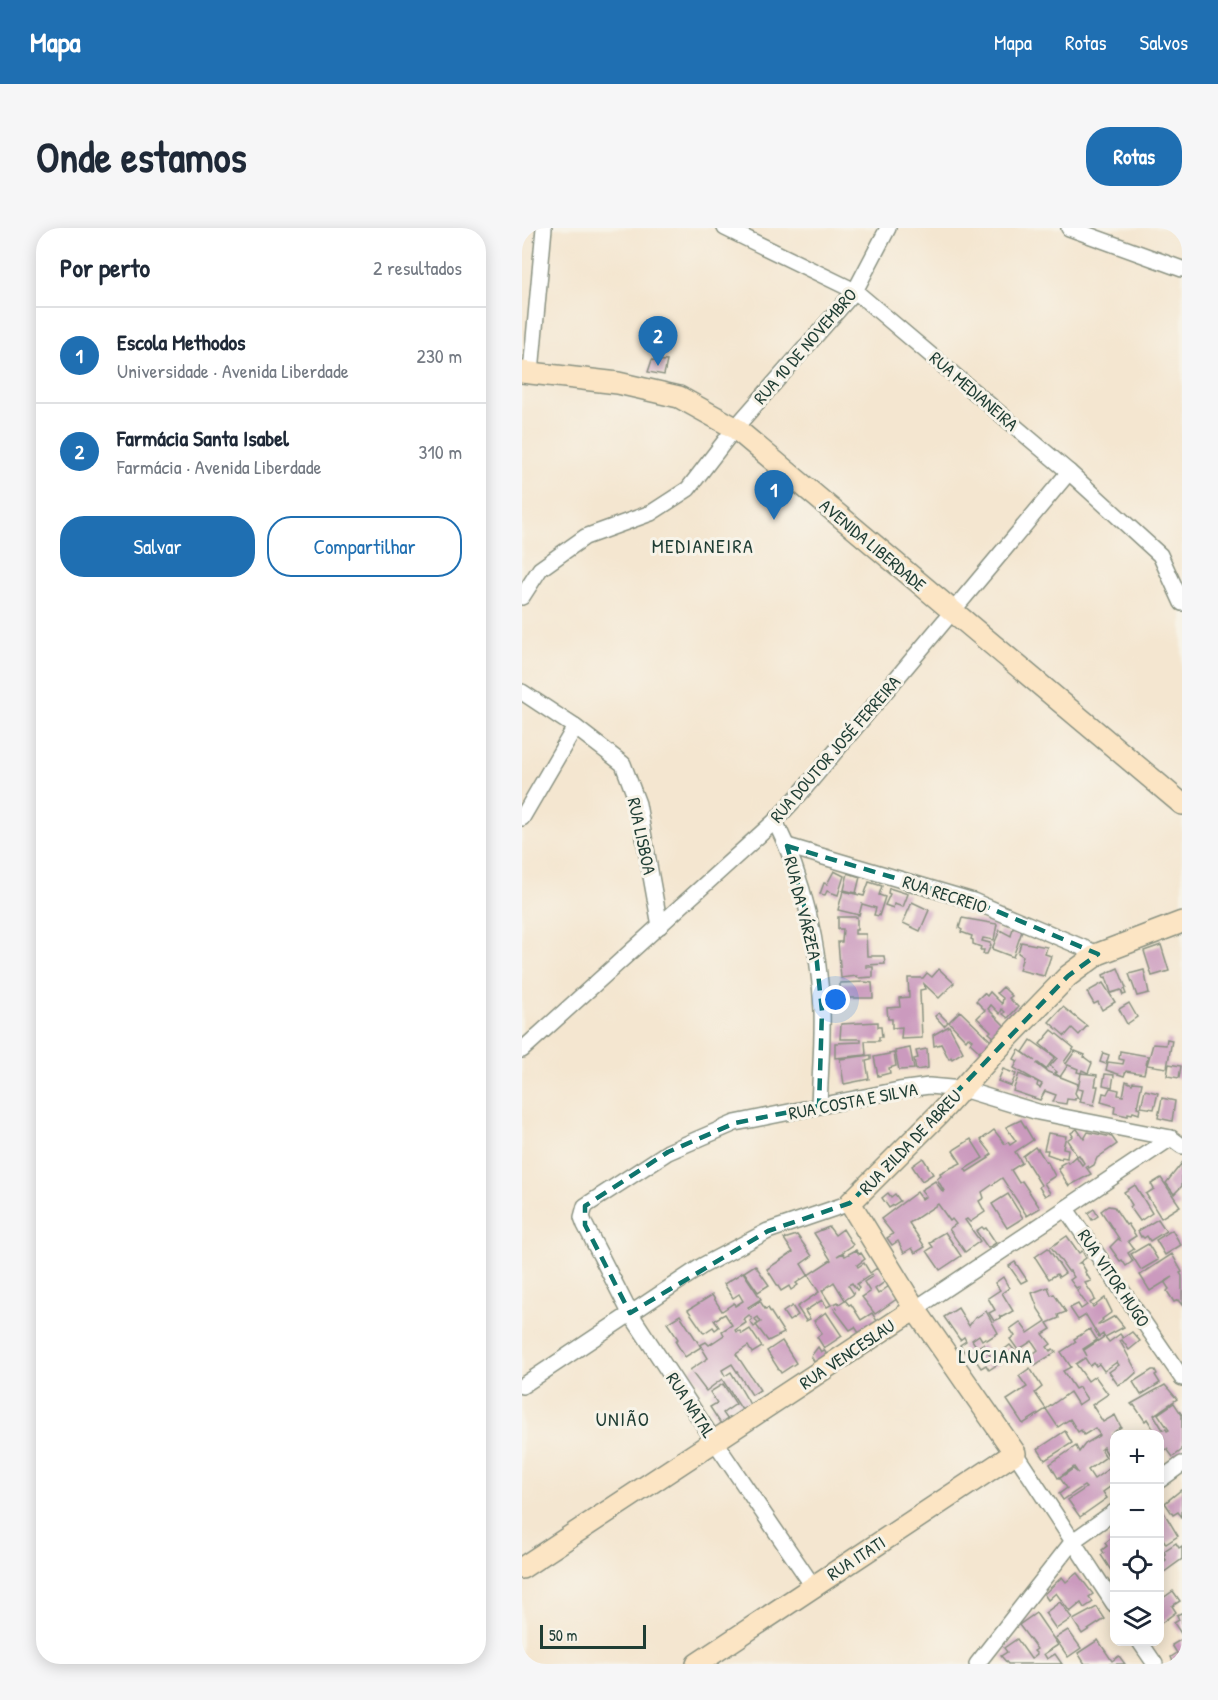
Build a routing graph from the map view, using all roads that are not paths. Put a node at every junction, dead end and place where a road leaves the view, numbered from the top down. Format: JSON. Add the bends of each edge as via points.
{"nodes":[{"id":1,"x":544,"y":228,"type":"edge"},
{"id":2,"x":725,"y":228,"type":"edge"},
{"id":3,"x":888,"y":228,"type":"edge"},
{"id":4,"x":1069,"y":228,"type":"edge"},
{"id":5,"x":1182,"y":269,"type":"edge"},
{"id":6,"x":855,"y":291,"type":"junction"},
{"id":7,"x":526,"y":372,"type":"edge"},
{"id":8,"x":735,"y":428,"type":"junction"},
{"id":9,"x":1069,"y":472,"type":"junction"},
{"id":10,"x":522,"y":597,"type":"edge"},
{"id":11,"x":1182,"y":603,"type":"edge"},
{"id":12,"x":952,"y":611,"type":"junction"},
{"id":13,"x":522,"y":692,"type":"edge"},
{"id":14,"x":575,"y":727,"type":"junction"},
{"id":15,"x":1182,"y":804,"type":"edge"},
{"id":16,"x":522,"y":818,"type":"edge"},
{"id":17,"x":775,"y":821,"type":"junction"},
{"id":18,"x":788,"y":846,"type":"junction"},
{"id":19,"x":1182,"y":922,"type":"edge"},
{"id":20,"x":660,"y":926,"type":"junction"},
{"id":21,"x":1098,"y":954,"type":"junction"},
{"id":22,"x":522,"y":1050,"type":"edge"},
{"id":23,"x":962,"y":1089,"type":"junction"},
{"id":24,"x":819,"y":1106,"type":"junction"},
{"id":25,"x":1176,"y":1142,"type":"edge"},
{"id":26,"x":850,"y":1203,"type":"junction"},
{"id":27,"x":1066,"y":1209,"type":"junction"},
{"id":28,"x":582,"y":1217,"type":"joint"},
{"id":29,"x":915,"y":1308,"type":"junction"},
{"id":30,"x":630,"y":1313,"type":"junction"},
{"id":31,"x":1182,"y":1378,"type":"edge"},
{"id":32,"x":522,"y":1386,"type":"edge"},
{"id":33,"x":715,"y":1442,"type":"junction"},
{"id":34,"x":1015,"y":1453,"type":"junction"},
{"id":35,"x":1182,"y":1464,"type":"edge"},
{"id":36,"x":1164,"y":1477,"type":"edge"},
{"id":37,"x":1110,"y":1515,"type":"edge"},
{"id":38,"x":1073,"y":1541,"type":"junction"},
{"id":39,"x":522,"y":1568,"type":"edge"},
{"id":40,"x":813,"y":1586,"type":"junction"},
{"id":41,"x":1110,"y":1598,"type":"edge"},
{"id":42,"x":1143,"y":1646,"type":"edge"},
{"id":43,"x":697,"y":1664,"type":"edge"},
{"id":44,"x":977,"y":1664,"type":"edge"},
{"id":45,"x":1155,"y":1664,"type":"edge"}],
"edges":[{"from":1,"to":7,"type":"street"},
{"from":2,"to":6,"type":"street","name":"RUA MEDIANEIRA"},
{"from":3,"to":6,"type":"street","name":"RUA 10 DE NOVEMBRO"},
{"from":4,"to":5,"type":"street"},
{"from":6,"to":8,"type":"street","name":"RUA 10 DE NOVEMBRO"},
{"from":6,"to":9,"type":"street","name":"RUA MEDIANEIRA"},
{"from":7,"to":8,"type":"street","name":"AVENIDA LIBERDADE","via":[[618,383],[679,398]]},
{"from":8,"to":10,"type":"street","name":"RUA 10 DE NOVEMBRO","via":[[688,489],[651,513],[585,537],[540,569]]},
{"from":8,"to":12,"type":"street","name":"AVENIDA LIBERDADE"},
{"from":9,"to":11,"type":"street","name":"RUA MEDIANEIRA","via":[[1160,555]]},
{"from":9,"to":12,"type":"street","name":"RUA DOUTOR JOSÉ FERREIRA"},
{"from":12,"to":15,"type":"street","name":"AVENIDA LIBERDADE"},
{"from":12,"to":17,"type":"street","name":"RUA DOUTOR JOSÉ FERREIRA"},
{"from":13,"to":14,"type":"street","name":"RUA LISBOA"},
{"from":14,"to":16,"type":"street"},
{"from":14,"to":20,"type":"street","name":"RUA LISBOA","via":[[623,764],[638,804]]},
{"from":17,"to":18,"type":"street","name":"RUA DA VÁRZEA"},
{"from":17,"to":20,"type":"street","name":"RUA DOUTOR JOSÉ FERREIRA"},
{"from":18,"to":21,"type":"street","name":"RUA RECREIO","via":[[973,901]]},
{"from":18,"to":24,"type":"street","name":"RUA DA VÁRZEA","via":[[815,944],[822,1011]]},
{"from":19,"to":21,"type":"street","name":"RUA ZILDA DE ABREU"},
{"from":20,"to":22,"type":"street","name":"RUA DOUTOR JOSÉ FERREIRA"},
{"from":21,"to":23,"type":"street","name":"RUA ZILDA DE ABREU","via":[[1068,976]]},
{"from":23,"to":24,"type":"street","name":"RUA COSTA E SILVA","via":[[929,1086]]},
{"from":23,"to":25,"type":"street","name":"RUA COSTA E SILVA","via":[[1038,1112]]},
{"from":23,"to":26,"type":"street","name":"RUA ZILDA DE ABREU"},
{"from":24,"to":28,"type":"street","name":"RUA COSTA E SILVA","via":[[735,1123],[668,1152],[585,1206]]},
{"from":25,"to":27,"type":"street","name":"RUA VENCESLAU"},
{"from":26,"to":29,"type":"street"},
{"from":26,"to":30,"type":"street","name":"RUA ZILDA DE ABREU","via":[[768,1231],[702,1266]]},
{"from":27,"to":29,"type":"street","name":"RUA VENCESLAU"},
{"from":27,"to":31,"type":"street","name":"RUA VITOR HUGO"},
{"from":28,"to":30,"type":"street","name":"RUA NATAL"},
{"from":29,"to":33,"type":"street","name":"RUA VENCESLAU"},
{"from":29,"to":34,"type":"street"},
{"from":30,"to":32,"type":"street","name":"RUA ZILDA DE ABREU"},
{"from":30,"to":33,"type":"street","name":"RUA NATAL"},
{"from":33,"to":39,"type":"street","name":"RUA VENCESLAU"},
{"from":33,"to":40,"type":"street","name":"RUA NATAL"},
{"from":34,"to":38,"type":"street"},
{"from":34,"to":40,"type":"street","name":"RUA ITATI"},
{"from":35,"to":36,"type":"street"},
{"from":37,"to":38,"type":"street"},
{"from":38,"to":41,"type":"street"},
{"from":38,"to":44,"type":"street"},
{"from":40,"to":43,"type":"street","name":"RUA ITATI"},
{"from":42,"to":45,"type":"street"}]}
